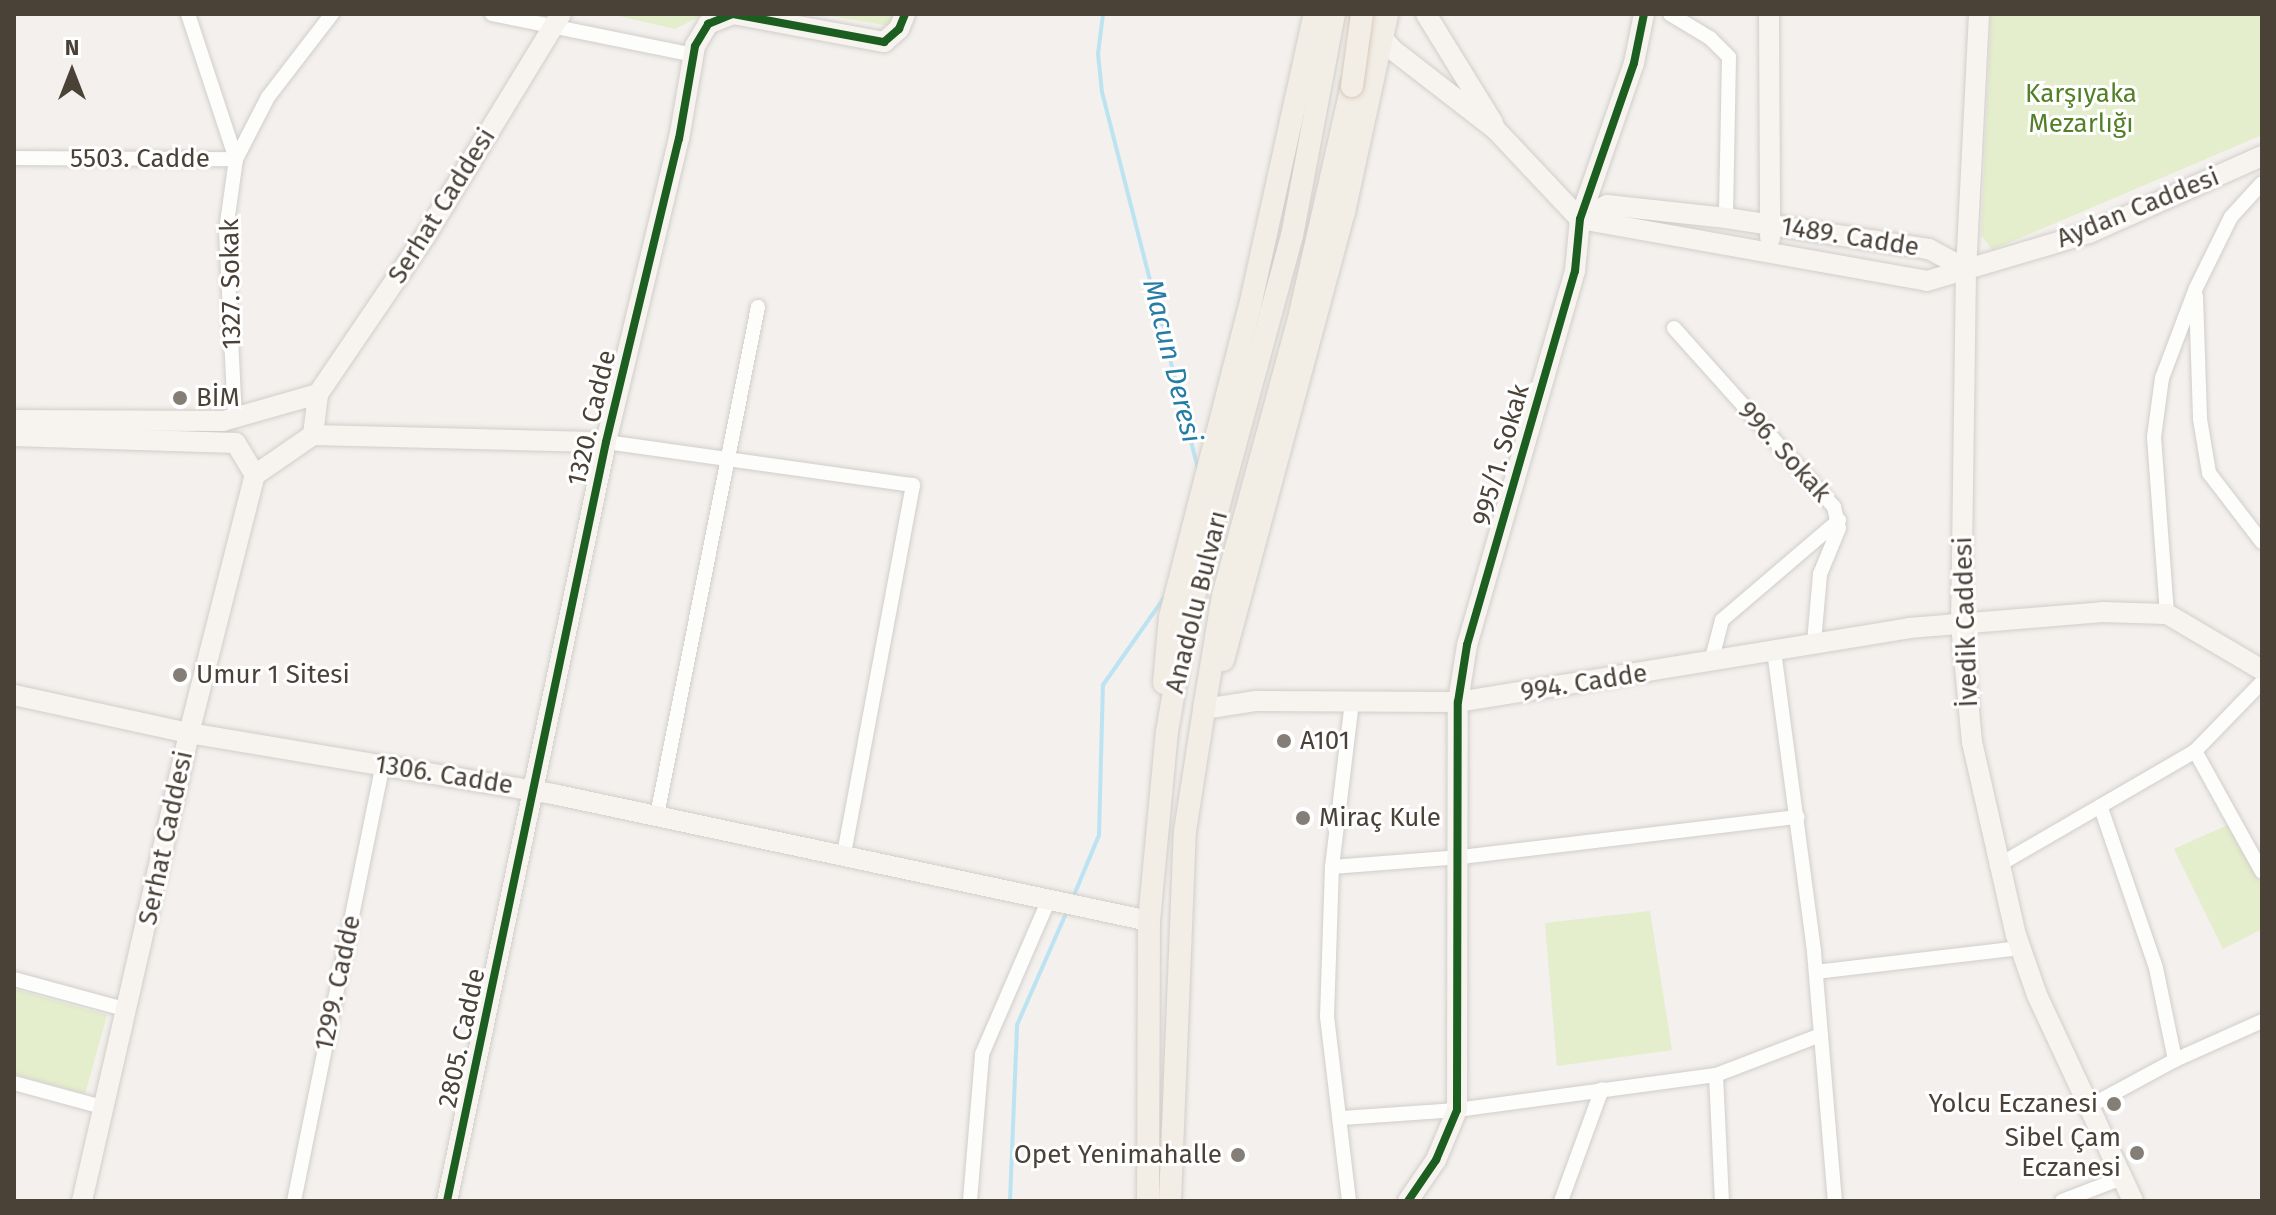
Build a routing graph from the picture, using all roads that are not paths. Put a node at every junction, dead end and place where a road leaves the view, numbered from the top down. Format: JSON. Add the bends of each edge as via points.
{"nodes":[{"id":1,"x":188,"y":14,"type":"edge"},
{"id":2,"x":332,"y":14,"type":"edge"},
{"id":3,"x":492,"y":14,"type":"edge"},
{"id":4,"x":905,"y":14,"type":"edge"},
{"id":5,"x":1315,"y":14,"type":"edge"},
{"id":6,"x":1334,"y":14,"type":"edge"},
{"id":7,"x":1361,"y":14,"type":"edge"},
{"id":8,"x":1426,"y":14,"type":"edge"},
{"id":9,"x":1644,"y":14,"type":"edge"},
{"id":10,"x":1670,"y":14,"type":"edge"},
{"id":11,"x":1769,"y":14,"type":"edge"},
{"id":12,"x":1983,"y":19,"type":"edge"},
{"id":13,"x":557,"y":20,"type":"edge"},
{"id":14,"x":1385,"y":25,"type":"edge"},
{"id":15,"x":694,"y":55,"type":"junction"},
{"id":16,"x":1496,"y":130,"type":"junction"},
{"id":17,"x":2262,"y":156,"type":"edge"},
{"id":18,"x":14,"y":158,"type":"edge"},
{"id":19,"x":236,"y":159,"type":"junction"},
{"id":20,"x":2262,"y":183,"type":"edge"},
{"id":21,"x":1726,"y":218,"type":"junction"},
{"id":22,"x":1580,"y":219,"type":"junction"},
{"id":23,"x":1771,"y":225,"type":"junction"},
{"id":24,"x":1769,"y":250,"type":"junction"},
{"id":25,"x":1966,"y":269,"type":"junction"},
{"id":26,"x":2196,"y":288,"type":"junction"},
{"id":27,"x":758,"y":307,"type":"dead end"},
{"id":28,"x":1674,"y":328,"type":"dead end"},
{"id":29,"x":318,"y":394,"type":"junction"},
{"id":30,"x":263,"y":407,"type":"junction"},
{"id":31,"x":229,"y":419,"type":"junction"},
{"id":32,"x":14,"y":420,"type":"edge"},
{"id":33,"x":313,"y":435,"type":"junction"},
{"id":34,"x":14,"y":436,"type":"edge"},
{"id":35,"x":606,"y":442,"type":"junction"},
{"id":36,"x":236,"y":443,"type":"junction"},
{"id":37,"x":728,"y":458,"type":"junction"},
{"id":38,"x":255,"y":475,"type":"junction"},
{"id":39,"x":1839,"y":520,"type":"junction"},
{"id":40,"x":2262,"y":542,"type":"edge"},
{"id":41,"x":2167,"y":614,"type":"junction"},
{"id":42,"x":1961,"y":624,"type":"junction"},
{"id":43,"x":1814,"y":642,"type":"junction"},
{"id":44,"x":1774,"y":651,"type":"junction"},
{"id":45,"x":1711,"y":662,"type":"junction"},
{"id":46,"x":2262,"y":670,"type":"edge"},
{"id":47,"x":2262,"y":682,"type":"edge"},
{"id":48,"x":14,"y":695,"type":"edge"},
{"id":49,"x":1352,"y":702,"type":"junction"},
{"id":50,"x":1458,"y":702,"type":"junction"},
{"id":51,"x":1204,"y":709,"type":"junction"},
{"id":52,"x":1167,"y":732,"type":"junction"},
{"id":53,"x":189,"y":733,"type":"junction"},
{"id":54,"x":2195,"y":751,"type":"junction"},
{"id":55,"x":383,"y":765,"type":"junction"},
{"id":56,"x":536,"y":791,"type":"junction"},
{"id":57,"x":2101,"y":808,"type":"junction"},
{"id":58,"x":657,"y":815,"type":"junction"},
{"id":59,"x":1798,"y":817,"type":"junction"},
{"id":60,"x":844,"y":853,"type":"junction"},
{"id":61,"x":1461,"y":857,"type":"junction"},
{"id":62,"x":1997,"y":866,"type":"junction"},
{"id":63,"x":1332,"y":867,"type":"junction"},
{"id":64,"x":2262,"y":872,"type":"edge"},
{"id":65,"x":1063,"y":902,"type":"junction"},
{"id":66,"x":1149,"y":921,"type":"junction"},
{"id":67,"x":2020,"y":948,"type":"junction"},
{"id":68,"x":1816,"y":972,"type":"junction"},
{"id":69,"x":14,"y":979,"type":"edge"},
{"id":70,"x":128,"y":1010,"type":"junction"},
{"id":71,"x":2262,"y":1021,"type":"edge"},
{"id":72,"x":1821,"y":1035,"type":"junction"},
{"id":73,"x":2175,"y":1060,"type":"junction"},
{"id":74,"x":1716,"y":1075,"type":"junction"},
{"id":75,"x":14,"y":1083,"type":"edge"},
{"id":76,"x":1602,"y":1089,"type":"junction"},
{"id":77,"x":2090,"y":1106,"type":"junction"},
{"id":78,"x":106,"y":1108,"type":"junction"},
{"id":79,"x":1457,"y":1110,"type":"junction"},
{"id":80,"x":1342,"y":1118,"type":"junction"},
{"id":81,"x":2122,"y":1178,"type":"junction"},
{"id":82,"x":82,"y":1201,"type":"edge"},
{"id":83,"x":294,"y":1201,"type":"edge"},
{"id":84,"x":447,"y":1201,"type":"edge"},
{"id":85,"x":970,"y":1201,"type":"edge"},
{"id":86,"x":1148,"y":1201,"type":"edge"},
{"id":87,"x":1170,"y":1201,"type":"edge"},
{"id":88,"x":1349,"y":1201,"type":"edge"},
{"id":89,"x":1408,"y":1201,"type":"edge"},
{"id":90,"x":1561,"y":1201,"type":"edge"},
{"id":91,"x":1722,"y":1201,"type":"edge"},
{"id":92,"x":1835,"y":1201,"type":"edge"},
{"id":93,"x":2062,"y":1201,"type":"edge"},
{"id":94,"x":2133,"y":1201,"type":"edge"}],
"edges":[{"from":1,"to":19,"type":"street","name":"1327. Sokak"},
{"from":2,"to":19,"type":"street","name":"5503. Cadde","via":[[268,97]]},
{"from":3,"to":13,"type":"street"},
{"from":4,"to":15,"type":"street","via":[[899,29],[884,42],[733,14],[708,24]]},
{"from":5,"to":52,"type":"main road","via":[[1246,320],[1170,617],[1163,669]]},
{"from":6,"to":52,"type":"main road","name":"Anadolu Bulvarı","via":[[1292,236],[1184,633]]},
{"from":7,"to":14,"type":"street"},
{"from":7,"to":51,"type":"main road","name":"Anadolu Bulvarı","bridge":true,"via":[[1352,86],[1300,314],[1223,596]]},
{"from":8,"to":16,"type":"street"},
{"from":9,"to":22,"type":"street","name":"995/1. Sokak","via":[[1634,63]]},
{"from":10,"to":21,"type":"street","via":[[1710,38],[1729,57]]},
{"from":11,"to":23,"type":"street"},
{"from":12,"to":25,"type":"street","name":"İvedik Caddesi"},
{"from":13,"to":15,"type":"street"},
{"from":13,"to":29,"type":"street","name":"Serhat Caddesi","via":[[426,235]]},
{"from":14,"to":16,"type":"street"},
{"from":14,"to":51,"type":"main road","via":[[1344,212],[1275,478],[1228,647]]},
{"from":15,"to":35,"type":"street","name":"1320. Cadde"},
{"from":16,"to":22,"type":"street"},
{"from":17,"to":25,"type":"street","name":"Aydan Caddesi","via":[[2089,233]]},
{"from":18,"to":19,"type":"street","name":"5503. Cadde"},
{"from":19,"to":31,"type":"street","name":"1327. Sokak","via":[[226,230]]},
{"from":20,"to":26,"type":"street","via":[[2231,217]]},
{"from":21,"to":22,"type":"street","name":"1489. Cadde","via":[[1607,205]]},
{"from":21,"to":23,"type":"street","name":"1489. Cadde"},
{"from":22,"to":24,"type":"street","name":"1489. Cadde"},
{"from":22,"to":50,"type":"street","name":"995/1. Sokak","via":[[1575,271],[1467,645]]},
{"from":23,"to":24,"type":"street"},
{"from":23,"to":25,"type":"street","name":"1489. Cadde","via":[[1929,249]]},
{"from":24,"to":25,"type":"street","name":"1489. Cadde","via":[[1927,281]]},
{"from":25,"to":42,"type":"street","name":"İvedik Caddesi"},
{"from":26,"to":40,"type":"street","via":[[2199,406],[2209,473]]},
{"from":26,"to":41,"type":"street","via":[[2162,378],[2154,437]]},
{"from":27,"to":37,"type":"street"},
{"from":28,"to":39,"type":"street","name":"996. Sokak","via":[[1834,507]]},
{"from":29,"to":30,"type":"street"},
{"from":29,"to":33,"type":"street","name":"Serhat Caddesi"},
{"from":30,"to":31,"type":"street"},
{"from":30,"to":36,"type":"street"},
{"from":31,"to":32,"type":"street"},
{"from":33,"to":35,"type":"street"},
{"from":33,"to":38,"type":"street"},
{"from":34,"to":36,"type":"street"},
{"from":35,"to":37,"type":"street"},
{"from":35,"to":56,"type":"street","name":"1320. Cadde"},
{"from":36,"to":38,"type":"street"},
{"from":37,"to":58,"type":"street"},
{"from":37,"to":60,"type":"street","via":[[913,485]]},
{"from":38,"to":53,"type":"street","name":"Serhat Caddesi"},
{"from":39,"to":43,"type":"street","name":"996. Sokak","via":[[1820,574]]},
{"from":39,"to":45,"type":"street","via":[[1722,620]]},
{"from":41,"to":42,"type":"street","name":"994. Cadde","via":[[2072,613]]},
{"from":41,"to":46,"type":"street"},
{"from":42,"to":43,"type":"street","name":"994. Cadde"},
{"from":42,"to":62,"type":"street","name":"İvedik Caddesi","via":[[1972,742]]},
{"from":43,"to":44,"type":"street","name":"994. Cadde"},
{"from":44,"to":45,"type":"street","name":"994. Cadde"},
{"from":44,"to":59,"type":"street"},
{"from":45,"to":50,"type":"street","name":"994. Cadde"},
{"from":47,"to":54,"type":"street"},
{"from":48,"to":53,"type":"street","name":"1306. Cadde"},
{"from":49,"to":50,"type":"street","name":"994. Cadde"},
{"from":49,"to":51,"type":"street","name":"994. Cadde","via":[[1256,701]]},
{"from":49,"to":63,"type":"street"},
{"from":50,"to":61,"type":"street","name":"995/1. Sokak"},
{"from":51,"to":87,"type":"main road","name":"Anadolu Bulvarı","via":[[1185,831]]},
{"from":52,"to":66,"type":"main road","name":"Anadolu Bulvarı"},
{"from":53,"to":55,"type":"street","name":"1306. Cadde"},
{"from":53,"to":70,"type":"street","name":"Serhat Caddesi"},
{"from":54,"to":57,"type":"street"},
{"from":54,"to":64,"type":"street"},
{"from":55,"to":56,"type":"street","name":"1306. Cadde"},
{"from":55,"to":83,"type":"street","name":"1299. Cadde"},
{"from":56,"to":58,"type":"street","name":"1306. Cadde"},
{"from":56,"to":84,"type":"street","name":"2805. Cadde"},
{"from":57,"to":62,"type":"street"},
{"from":57,"to":73,"type":"street","via":[[2156,968]]},
{"from":58,"to":60,"type":"street","name":"1306. Cadde"},
{"from":59,"to":61,"type":"street"},
{"from":59,"to":68,"type":"street"},
{"from":60,"to":65,"type":"street","name":"1306. Cadde"},
{"from":61,"to":63,"type":"street"},
{"from":61,"to":79,"type":"street","name":"995/1. Sokak"},
{"from":62,"to":67,"type":"street","name":"İvedik Caddesi"},
{"from":63,"to":80,"type":"street","via":[[1327,1017]]},
{"from":65,"to":66,"type":"street","name":"1306. Cadde"},
{"from":65,"to":85,"type":"street","via":[[982,1054]]},
{"from":66,"to":86,"type":"main road","name":"Anadolu Bulvarı"},
{"from":67,"to":68,"type":"street"},
{"from":67,"to":77,"type":"street","name":"İvedik Caddesi"},
{"from":68,"to":72,"type":"street"},
{"from":69,"to":70,"type":"street"},
{"from":70,"to":78,"type":"street","name":"Serhat Caddesi"},
{"from":71,"to":73,"type":"street"},
{"from":72,"to":74,"type":"street"},
{"from":72,"to":92,"type":"street"},
{"from":73,"to":77,"type":"street"},
{"from":74,"to":76,"type":"street"},
{"from":74,"to":91,"type":"street"},
{"from":75,"to":78,"type":"street"},
{"from":76,"to":79,"type":"street"},
{"from":76,"to":90,"type":"street"},
{"from":77,"to":81,"type":"street","name":"İvedik Caddesi"},
{"from":78,"to":82,"type":"street","name":"Serhat Caddesi"},
{"from":79,"to":80,"type":"street"},
{"from":79,"to":89,"type":"street","via":[[1436,1160]]},
{"from":80,"to":88,"type":"street"},
{"from":81,"to":93,"type":"street"},
{"from":81,"to":94,"type":"street","name":"İvedik Caddesi"}]}
